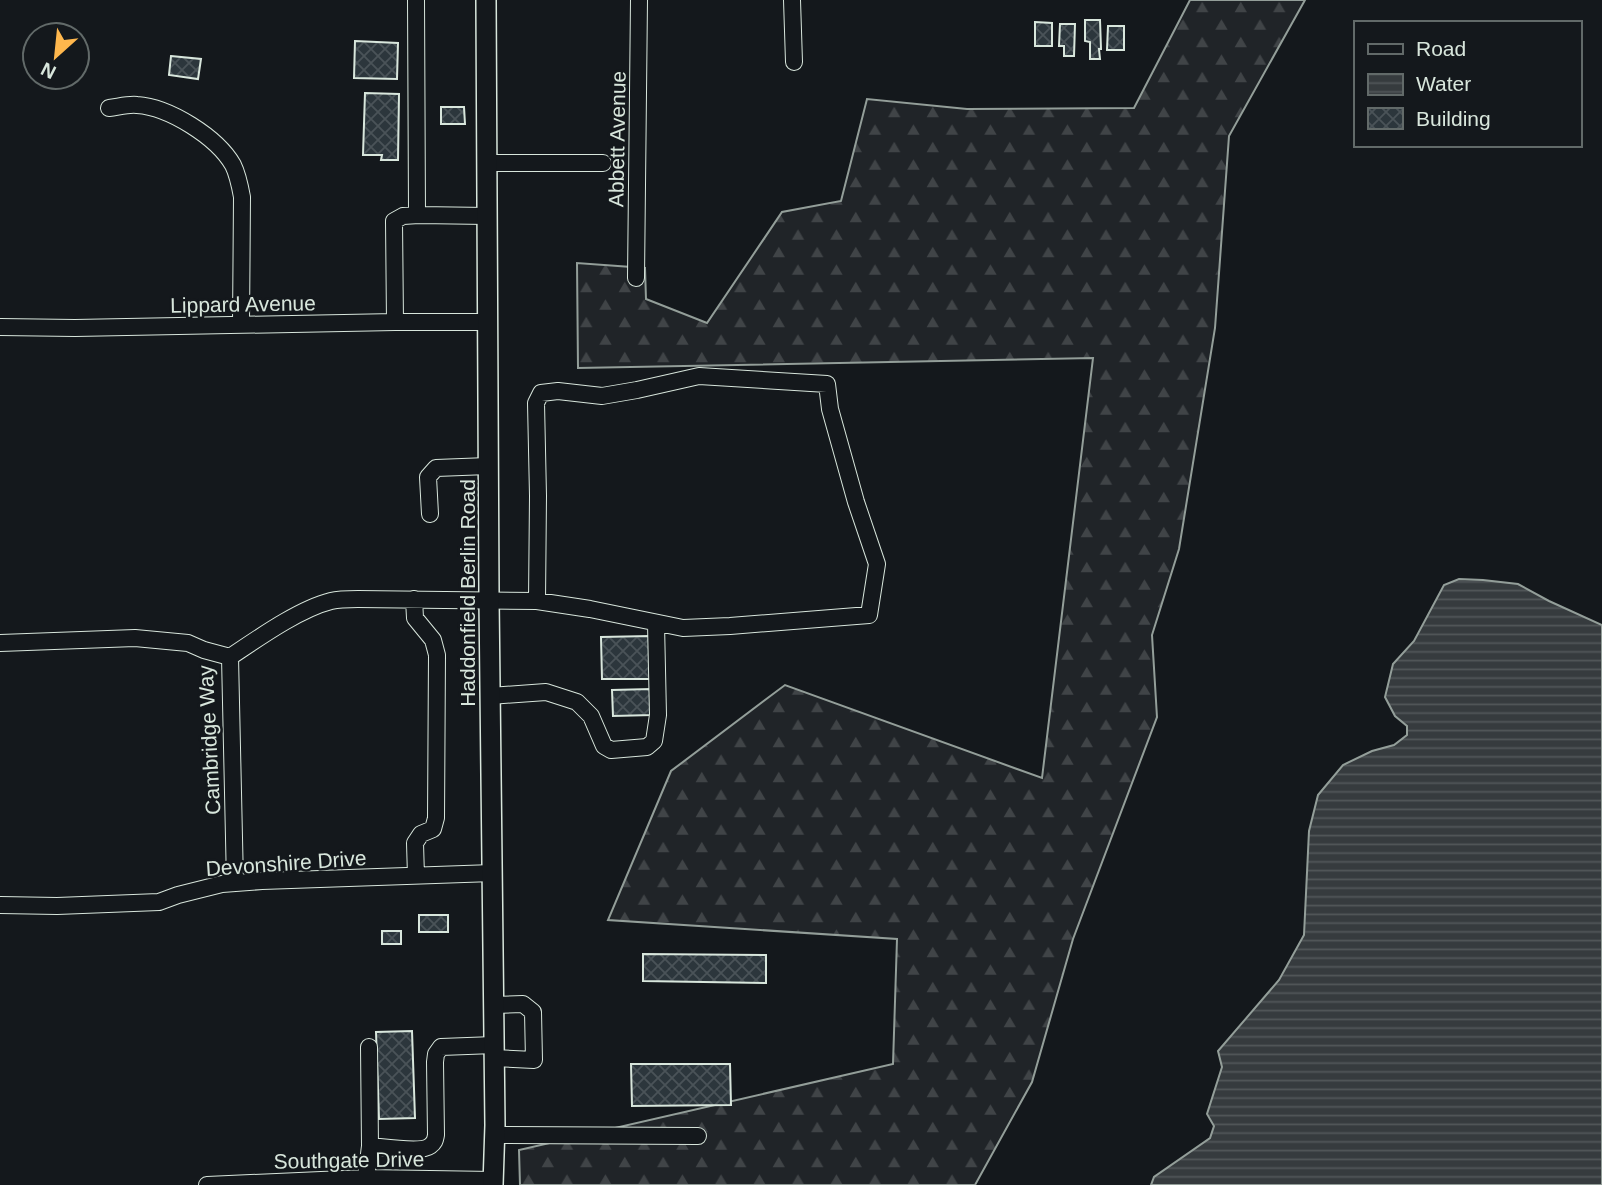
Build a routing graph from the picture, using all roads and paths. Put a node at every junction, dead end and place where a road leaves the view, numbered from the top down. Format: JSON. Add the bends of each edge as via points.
{"nodes":[{"id":1,"x":416,"y":0,"type":"edge"},
{"id":2,"x":486,"y":0,"type":"edge"},
{"id":3,"x":639,"y":0,"type":"edge"},
{"id":4,"x":792,"y":0,"type":"edge"},
{"id":5,"x":794,"y":62,"type":"dead end"},
{"id":6,"x":109,"y":108,"type":"dead end"},
{"id":7,"x":487,"y":163,"type":"junction"},
{"id":8,"x":603,"y":163,"type":"dead end"},
{"id":9,"x":419,"y":215,"type":"junction"},
{"id":10,"x":487,"y":216,"type":"junction"},
{"id":11,"x":636,"y":278,"type":"dead end"},
{"id":12,"x":395,"y":322,"type":"junction"},
{"id":13,"x":488,"y":322,"type":"junction"},
{"id":14,"x":241,"y":324,"type":"junction"},
{"id":15,"x":0,"y":327,"type":"edge"},
{"id":16,"x":488,"y":466,"type":"junction"},
{"id":17,"x":430,"y":514,"type":"dead end"},
{"id":18,"x":414,"y":599,"type":"junction"},
{"id":19,"x":489,"y":599,"type":"junction"},
{"id":20,"x":537,"y":601,"type":"junction"},
{"id":21,"x":656,"y":624,"type":"junction"},
{"id":22,"x":0,"y":643,"type":"edge"},
{"id":23,"x":230,"y":657,"type":"junction"},
{"id":24,"x":490,"y":696,"type":"junction"},
{"id":25,"x":492,"y":873,"type":"junction"},
{"id":26,"x":416,"y":876,"type":"junction"},
{"id":27,"x":235,"y":883,"type":"junction"},
{"id":28,"x":0,"y":905,"type":"edge"},
{"id":29,"x":494,"y":1005,"type":"junction"},
{"id":30,"x":369,"y":1047,"type":"dead end"},
{"id":31,"x":494,"y":1052,"type":"junction"},
{"id":32,"x":494,"y":1135,"type":"junction"},
{"id":33,"x":698,"y":1136,"type":"dead end"},
{"id":34,"x":370,"y":1146,"type":"junction"},
{"id":35,"x":366,"y":1182,"type":"edge"},
{"id":36,"x":493,"y":1182,"type":"edge"},
{"id":37,"x":206,"y":1185,"type":"edge"}],
"edges":[{"from":1,"to":9,"type":"street"},
{"from":2,"to":7,"type":"main road","name":"Haddonfield Berlin Road"},
{"from":3,"to":11,"type":"street","name":"Abbett Avenue"},
{"from":4,"to":5,"type":"street"},
{"from":6,"to":14,"type":"street","via":[[136,105],[177,118],[220,149],[232,165],[242,197]]},
{"from":7,"to":8,"type":"street"},
{"from":7,"to":10,"type":"main road","name":"Haddonfield Berlin Road"},
{"from":9,"to":10,"type":"street"},
{"from":9,"to":12,"type":"street","via":[[394,221]]},
{"from":10,"to":13,"type":"main road","name":"Haddonfield Berlin Road"},
{"from":12,"to":13,"type":"street","name":"Lippard Avenue"},
{"from":12,"to":14,"type":"street","name":"Lippard Avenue"},
{"from":13,"to":16,"type":"main road","name":"Haddonfield Berlin Road"},
{"from":14,"to":15,"type":"street","name":"Lippard Avenue"},
{"from":16,"to":17,"type":"street","via":[[436,468],[428,477]]},
{"from":16,"to":19,"type":"main road","name":"Haddonfield Berlin Road"},
{"from":18,"to":19,"type":"street"},
{"from":18,"to":23,"type":"street","via":[[331,601]]},
{"from":18,"to":26,"type":"street","via":[[415,618],[438,654],[436,818],[433,829],[415,843]]},
{"from":19,"to":20,"type":"street"},
{"from":19,"to":24,"type":"main road","name":"Haddonfield Berlin Road"},
{"from":20,"to":21,"type":"street"},
{"from":20,"to":21,"type":"street","via":[[536,402],[541,393],[602,396],[699,376],[827,384],[830,410],[877,564],[869,615],[683,628]]},
{"from":21,"to":24,"type":"street","via":[[658,715],[653,741],[647,747],[611,750],[604,746],[591,716],[577,702],[546,692]]},
{"from":22,"to":23,"type":"street","name":"Cambridge Way","via":[[135,638],[188,643]]},
{"from":23,"to":27,"type":"street","name":"Cambridge Way"},
{"from":24,"to":25,"type":"main road","name":"Haddonfield Berlin Road"},
{"from":25,"to":26,"type":"street","name":"Devonshire Drive"},
{"from":25,"to":29,"type":"main road","name":"Haddonfield Berlin Road"},
{"from":26,"to":27,"type":"street","name":"Devonshire Drive"},
{"from":27,"to":28,"type":"street","name":"Devonshire Drive","via":[[159,902]]},
{"from":29,"to":31,"type":"main road","name":"Haddonfield Berlin Road"},
{"from":29,"to":31,"type":"street","via":[[523,1004],[533,1012],[534,1059]]},
{"from":30,"to":34,"type":"street"},
{"from":31,"to":32,"type":"main road","name":"Haddonfield Berlin Road"},
{"from":31,"to":34,"type":"street","via":[[441,1047],[436,1054],[436,1135],[429,1147]]},
{"from":32,"to":33,"type":"street"},
{"from":32,"to":36,"type":"main road","name":"Haddonfield Berlin Road"},
{"from":34,"to":35,"type":"street"},
{"from":35,"to":36,"type":"street","name":"Southgate Drive"},
{"from":35,"to":37,"type":"street","name":"Southgate Drive"}]}
